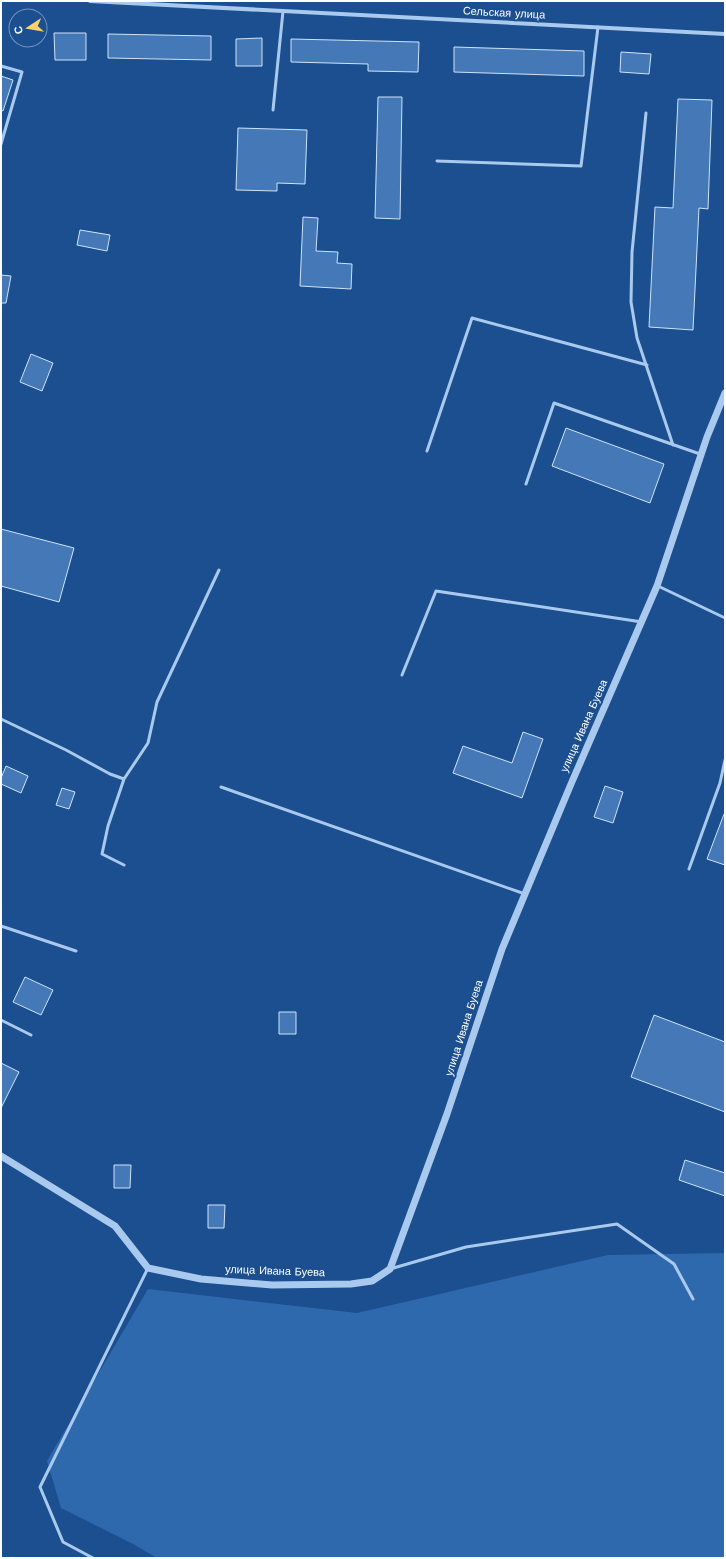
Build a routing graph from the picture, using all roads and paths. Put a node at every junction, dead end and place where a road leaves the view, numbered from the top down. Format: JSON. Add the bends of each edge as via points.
{"nodes":[{"id":1,"x":90,"y":1,"type":"edge"},
{"id":2,"x":283,"y":11,"type":"junction"},
{"id":3,"x":598,"y":27,"type":"junction"},
{"id":4,"x":725,"y":34,"type":"edge"},
{"id":5,"x":1,"y":66,"type":"edge"},
{"id":6,"x":273,"y":110,"type":"dead end"},
{"id":7,"x":646,"y":113,"type":"dead end"},
{"id":8,"x":1,"y":144,"type":"edge"},
{"id":9,"x":437,"y":161,"type":"dead end"},
{"id":10,"x":647,"y":365,"type":"junction"},
{"id":11,"x":725,"y":393,"type":"edge"},
{"id":12,"x":673,"y":445,"type":"junction"},
{"id":13,"x":427,"y":450,"type":"dead end"},
{"id":14,"x":702,"y":455,"type":"junction"},
{"id":15,"x":526,"y":484,"type":"dead end"},
{"id":16,"x":219,"y":570,"type":"dead end"},
{"id":17,"x":657,"y":586,"type":"junction"},
{"id":18,"x":725,"y":618,"type":"edge"},
{"id":19,"x":642,"y":622,"type":"junction"},
{"id":20,"x":402,"y":675,"type":"dead end"},
{"id":21,"x":1,"y":720,"type":"edge"},
{"id":22,"x":725,"y":760,"type":"edge"},
{"id":23,"x":124,"y":778,"type":"junction"},
{"id":24,"x":221,"y":787,"type":"dead end"},
{"id":25,"x":124,"y":865,"type":"dead end"},
{"id":26,"x":690,"y":869,"type":"dead end"},
{"id":27,"x":525,"y":894,"type":"junction"},
{"id":28,"x":1,"y":926,"type":"edge"},
{"id":29,"x":76,"y":951,"type":"dead end"},
{"id":30,"x":1,"y":1020,"type":"edge"},
{"id":31,"x":31,"y":1035,"type":"dead end"},
{"id":32,"x":1,"y":1156,"type":"edge"},
{"id":33,"x":148,"y":1268,"type":"junction"},
{"id":34,"x":390,"y":1269,"type":"junction"},
{"id":35,"x":694,"y":1299,"type":"dead end"},
{"id":36,"x":93,"y":1558,"type":"edge"}],
"edges":[{"from":1,"to":2,"type":"street","name":"Сельская улица"},
{"from":2,"to":3,"type":"street","name":"Сельская улица"},
{"from":2,"to":6,"type":"lane"},
{"from":3,"to":4,"type":"street","name":"Сельская улица"},
{"from":3,"to":9,"type":"lane","via":[[581,166]]},
{"from":5,"to":8,"type":"lane","via":[[22,72]]},
{"from":7,"to":10,"type":"lane","via":[[632,252],[631,302],[637,338]]},
{"from":10,"to":12,"type":"lane"},
{"from":10,"to":13,"type":"lane","via":[[472,318]]},
{"from":11,"to":14,"type":"street","name":"улица Ивана Буева"},
{"from":12,"to":14,"type":"lane"},
{"from":12,"to":15,"type":"lane","via":[[554,403]]},
{"from":14,"to":17,"type":"street","name":"улица Ивана Буева"},
{"from":16,"to":23,"type":"lane","via":[[157,702],[148,744]]},
{"from":17,"to":18,"type":"lane"},
{"from":17,"to":19,"type":"street","name":"улица Ивана Буева"},
{"from":19,"to":20,"type":"lane","via":[[436,591]]},
{"from":19,"to":27,"type":"street","name":"улица Ивана Буева"},
{"from":21,"to":23,"type":"lane","via":[[110,774]]},
{"from":22,"to":26,"type":"lane","via":[[720,783]]},
{"from":23,"to":25,"type":"lane","via":[[108,826],[102,854]]},
{"from":24,"to":27,"type":"lane"},
{"from":27,"to":34,"type":"street","name":"улица Ивана Буева","via":[[502,949],[447,1114]]},
{"from":28,"to":29,"type":"lane"},
{"from":30,"to":31,"type":"lane"},
{"from":32,"to":33,"type":"street","via":[[115,1226]]},
{"from":33,"to":34,"type":"street","name":"улица Ивана Буева","via":[[201,1279],[272,1285],[351,1284],[372,1281]]},
{"from":33,"to":36,"type":"lane","via":[[40,1487],[63,1542]]},
{"from":34,"to":35,"type":"lane","via":[[466,1247],[617,1224],[674,1264]]}]}
